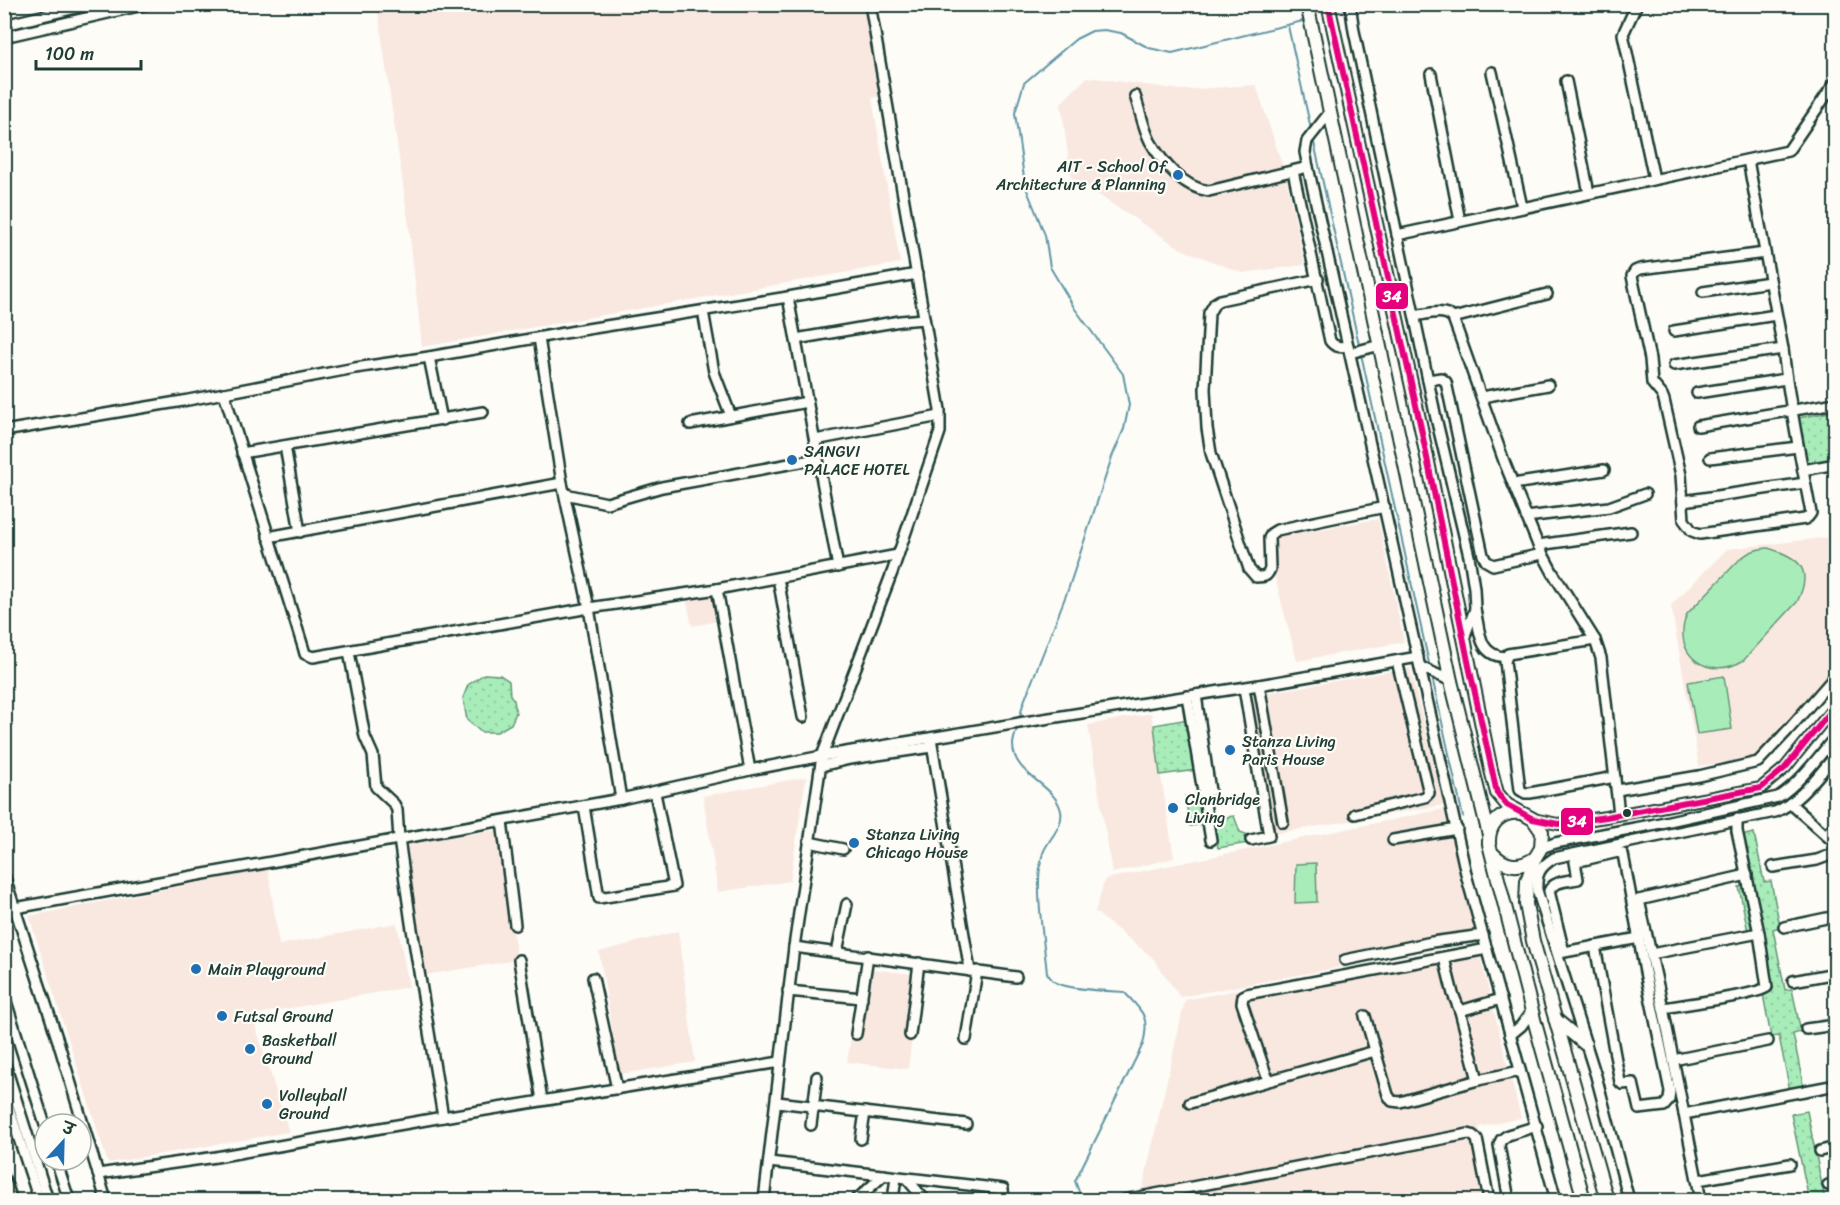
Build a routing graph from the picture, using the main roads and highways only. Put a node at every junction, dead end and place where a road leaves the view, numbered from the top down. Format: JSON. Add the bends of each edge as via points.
{"nodes":[{"id":1,"x":1307,"y":4,"type":"edge"},
{"id":2,"x":1328,"y":4,"type":"edge"},
{"id":3,"x":1522,"y":813,"type":"junction"},
{"id":4,"x":1489,"y":835,"type":"junction"},
{"id":5,"x":1492,"y":853,"type":"junction"},
{"id":6,"x":1538,"y":853,"type":"junction"},
{"id":7,"x":1556,"y":1019,"type":"junction"},
{"id":8,"x":1585,"y":1044,"type":"road end"},
{"id":9,"x":1585,"y":1200,"type":"edge"},
{"id":10,"x":1600,"y":1200,"type":"edge"},
{"id":11,"x":1607,"y":1200,"type":"edge"}],
"edges":[{"from":1,"to":4,"type":"main road","via":[[1447,680]]},
{"from":2,"to":3,"type":"main road","via":[[1497,793]]},
{"from":3,"to":4,"type":"main road","via":[[1504,814],[1491,826]]},
{"from":3,"to":6,"type":"main road","via":[[1533,819],[1542,832]]},
{"from":4,"to":5,"type":"main road"},
{"from":5,"to":6,"type":"main road","via":[[1508,865],[1517,866],[1527,864]]},
{"from":5,"to":9,"type":"main road"},
{"from":6,"to":7,"type":"main road","via":[[1527,881],[1526,904]]},
{"from":7,"to":8,"type":"main road"},
{"from":7,"to":11,"type":"main road"},
{"from":9,"to":10,"type":"main road","via":[[1596,1194]]}]}
